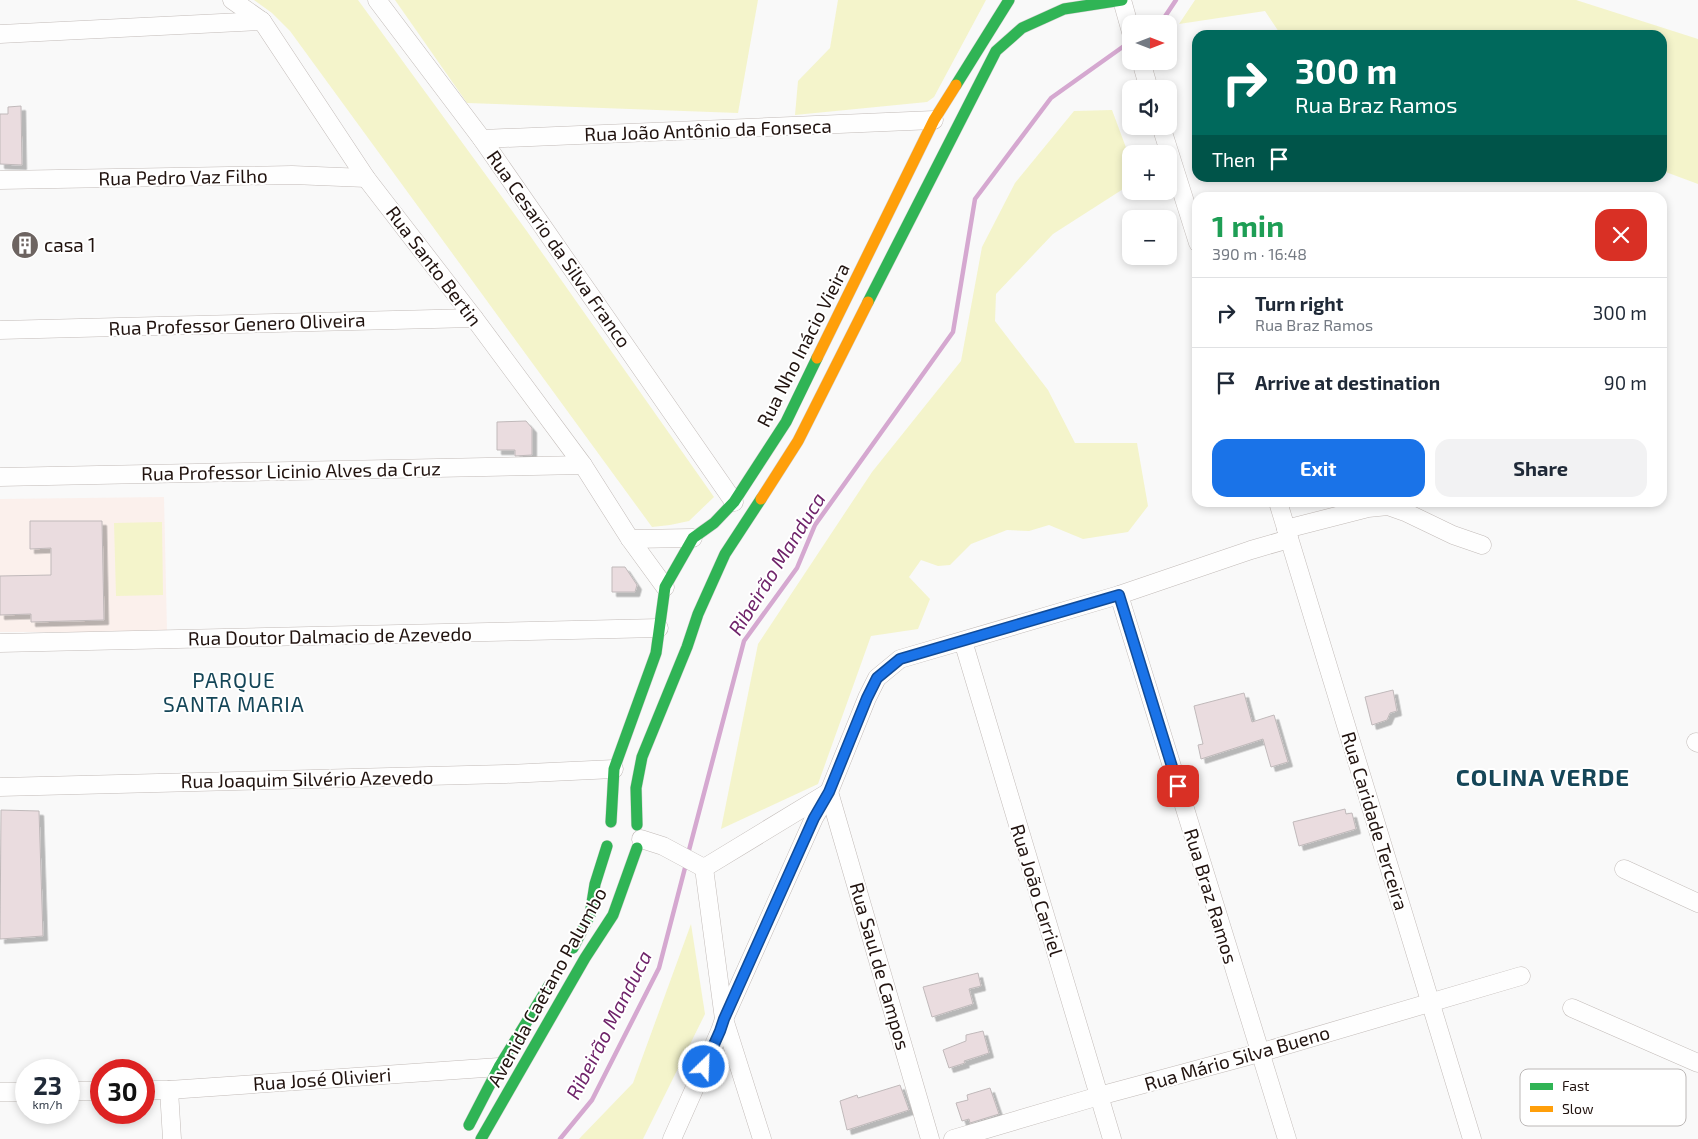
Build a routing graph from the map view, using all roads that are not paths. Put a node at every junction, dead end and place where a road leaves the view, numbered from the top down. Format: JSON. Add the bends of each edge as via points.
{"nodes":[{"id":1,"x":232,"y":0,"type":"edge"},
{"id":2,"x":377,"y":0,"type":"edge"},
{"id":3,"x":1009,"y":0,"type":"edge"},
{"id":4,"x":1122,"y":0,"type":"edge"},
{"id":5,"x":1042,"y":9,"type":"dead end"},
{"id":6,"x":1064,"y":9,"type":"junction"},
{"id":7,"x":1126,"y":15,"type":"edge"},
{"id":8,"x":262,"y":21,"type":"junction"},
{"id":9,"x":0,"y":34,"type":"edge"},
{"id":10,"x":934,"y":120,"type":"junction"},
{"id":11,"x":1164,"y":135,"type":"edge"},
{"id":12,"x":482,"y":139,"type":"junction"},
{"id":13,"x":366,"y":178,"type":"junction"},
{"id":14,"x":0,"y":180,"type":"edge"},
{"id":15,"x":1192,"y":224,"type":"edge"},
{"id":16,"x":474,"y":318,"type":"junction"},
{"id":17,"x":0,"y":330,"type":"edge"},
{"id":18,"x":583,"y":465,"type":"junction"},
{"id":19,"x":0,"y":477,"type":"edge"},
{"id":20,"x":734,"y":502,"type":"junction"},
{"id":21,"x":1280,"y":507,"type":"edge"},
{"id":22,"x":1378,"y":507,"type":"edge"},
{"id":23,"x":1391,"y":507,"type":"edge"},
{"id":24,"x":1288,"y":534,"type":"junction"},
{"id":25,"x":630,"y":539,"type":"junction"},
{"id":26,"x":699,"y":539,"type":"junction"},
{"id":27,"x":1482,"y":545,"type":"dead end"},
{"id":28,"x":664,"y":587,"type":"junction"},
{"id":29,"x":1119,"y":595,"type":"junction"},
{"id":30,"x":659,"y":628,"type":"junction"},
{"id":31,"x":962,"y":641,"type":"junction"},
{"id":32,"x":0,"y":643,"type":"edge"},
{"id":33,"x":614,"y":769,"type":"junction"},
{"id":34,"x":0,"y":788,"type":"edge"},
{"id":35,"x":829,"y":792,"type":"junction"},
{"id":36,"x":629,"y":829,"type":"junction"},
{"id":37,"x":614,"y":851,"type":"junction"},
{"id":38,"x":699,"y":866,"type":"junction"},
{"id":39,"x":1624,"y":869,"type":"dead end"},
{"id":40,"x":1698,"y":903,"type":"edge"},
{"id":41,"x":569,"y":954,"type":"dead end"},
{"id":42,"x":559,"y":971,"type":"dead end"},
{"id":43,"x":1521,"y":976,"type":"dead end"},
{"id":44,"x":1430,"y":1002,"type":"junction"},
{"id":45,"x":1572,"y":1008,"type":"dead end"},
{"id":46,"x":724,"y":1019,"type":"junction"},
{"id":47,"x":1259,"y":1053,"type":"junction"},
{"id":48,"x":1698,"y":1063,"type":"edge"},
{"id":49,"x":499,"y":1067,"type":"junction"},
{"id":50,"x":155,"y":1090,"type":"edge"},
{"id":51,"x":169,"y":1090,"type":"junction"},
{"id":52,"x":0,"y":1092,"type":"edge"},
{"id":53,"x":15,"y":1092,"type":"edge"},
{"id":54,"x":1099,"y":1096,"type":"junction"},
{"id":55,"x":172,"y":1139,"type":"edge"},
{"id":56,"x":462,"y":1139,"type":"edge"},
{"id":57,"x":481,"y":1139,"type":"edge"},
{"id":58,"x":672,"y":1139,"type":"edge"},
{"id":59,"x":762,"y":1139,"type":"edge"},
{"id":60,"x":930,"y":1139,"type":"edge"},
{"id":61,"x":953,"y":1139,"type":"edge"},
{"id":62,"x":1112,"y":1139,"type":"edge"},
{"id":63,"x":1287,"y":1139,"type":"edge"},
{"id":64,"x":1472,"y":1139,"type":"edge"}],
"edges":[{"from":1,"to":8,"type":"street","name":"Rua Santo Bertin"},
{"from":2,"to":12,"type":"street","name":"Rua Cesario da Silva Franco"},
{"from":3,"to":10,"type":"main road","name":"Rua Nho Inácio Vieira"},
{"from":4,"to":6,"type":"main road"},
{"from":4,"to":7,"type":"street"},
{"from":5,"to":6,"type":"main road"},
{"from":6,"to":36,"type":"main road","name":"Rua Nho Inácio Vieira","via":[[1022,28],[996,51],[798,441],[722,551],[642,757]]},
{"from":8,"to":9,"type":"street"},
{"from":8,"to":13,"type":"street","name":"Rua Santo Bertin"},
{"from":10,"to":12,"type":"street","name":"Rua João Antônio da Fonseca"},
{"from":10,"to":20,"type":"main road","name":"Rua Nho Inácio Vieira","via":[[786,422]]},
{"from":11,"to":15,"type":"street"},
{"from":12,"to":20,"type":"street","name":"Rua Cesario da Silva Franco"},
{"from":13,"to":14,"type":"street","name":"Rua Pedro Vaz Filho","via":[[292,175]]},
{"from":13,"to":16,"type":"street","name":"Rua Santo Bertin"},
{"from":16,"to":17,"type":"street","name":"Rua Professor Genero Oliveira"},
{"from":16,"to":18,"type":"street","name":"Rua Santo Bertin"},
{"from":18,"to":19,"type":"street","name":"Rua Professor Licinio Alves da Cruz"},
{"from":18,"to":25,"type":"street","name":"Rua Santo Bertin"},
{"from":20,"to":26,"type":"main road","name":"Rua Nho Inácio Vieira"},
{"from":21,"to":24,"type":"street","name":"Rua Caridade Terceira"},
{"from":22,"to":24,"type":"street"},
{"from":23,"to":27,"type":"street"},
{"from":24,"to":29,"type":"street"},
{"from":24,"to":44,"type":"street","name":"Rua Caridade Terceira"},
{"from":25,"to":26,"type":"street"},
{"from":25,"to":28,"type":"street","name":"Rua Santo Bertin"},
{"from":26,"to":28,"type":"main road","name":"Rua Nho Inácio Vieira"},
{"from":28,"to":30,"type":"main road","name":"Rua Nho Inácio Vieira"},
{"from":29,"to":31,"type":"street"},
{"from":29,"to":47,"type":"street","name":"Rua Braz Ramos"},
{"from":30,"to":32,"type":"street","name":"Rua Doutor Dalmacio de Azevedo"},
{"from":30,"to":33,"type":"main road","name":"Rua Nho Inácio Vieira","via":[[656,653]]},
{"from":31,"to":35,"type":"street","via":[[900,659],[877,678]]},
{"from":31,"to":54,"type":"street","name":"Rua João Carriel"},
{"from":33,"to":34,"type":"street","name":"Rua Joaquim Silvério Azevedo"},
{"from":33,"to":36,"type":"main road","name":"Rua Nho Inácio Vieira"},
{"from":35,"to":38,"type":"street"},
{"from":35,"to":46,"type":"street","via":[[814,818]]},
{"from":35,"to":60,"type":"street","name":"Rua Saul de Campos"},
{"from":36,"to":37,"type":"main road","via":[[631,853]]},
{"from":36,"to":37,"type":"main road","name":"Avenida Caetano Palumbo","via":[[605,832],[605,838]]},
{"from":36,"to":38,"type":"street"},
{"from":36,"to":57,"type":"main road","name":"Avenida Caetano Palumbo","via":[[613,915]]},
{"from":37,"to":41,"type":"main road","name":"Avenida Caetano Palumbo","via":[[595,884],[590,915]]},
{"from":38,"to":46,"type":"street"},
{"from":39,"to":40,"type":"street"},
{"from":42,"to":49,"type":"main road","name":"Avenida Caetano Palumbo"},
{"from":43,"to":44,"type":"street","name":"Rua Mário Silva Bueno"},
{"from":44,"to":47,"type":"street","name":"Rua Mário Silva Bueno"},
{"from":44,"to":64,"type":"street","name":"Rua Caridade Terceira"},
{"from":45,"to":48,"type":"street"},
{"from":46,"to":58,"type":"street"},
{"from":46,"to":59,"type":"street"},
{"from":47,"to":54,"type":"street","name":"Rua Mário Silva Bueno"},
{"from":47,"to":63,"type":"street","name":"Rua Braz Ramos"},
{"from":49,"to":51,"type":"street","name":"Rua José Olivieri"},
{"from":49,"to":56,"type":"main road","name":"Avenida Caetano Palumbo"},
{"from":50,"to":51,"type":"street","name":"Rua José Olivieri"},
{"from":51,"to":55,"type":"street"},
{"from":52,"to":53,"type":"street"},
{"from":54,"to":61,"type":"street","name":"Rua Mário Silva Bueno"},
{"from":54,"to":62,"type":"street","name":"Rua João Carriel"}]}
